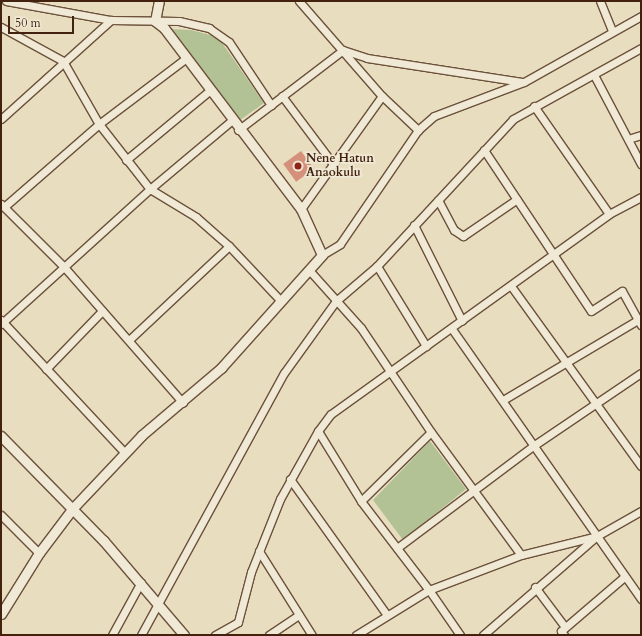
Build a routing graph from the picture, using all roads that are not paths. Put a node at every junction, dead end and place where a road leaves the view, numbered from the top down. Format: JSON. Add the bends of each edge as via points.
{"nodes":[{"id":1,"x":6,"y":1,"type":"edge"},
{"id":2,"x":159,"y":1,"type":"edge"},
{"id":3,"x":299,"y":1,"type":"edge"},
{"id":4,"x":600,"y":1,"type":"edge"},
{"id":5,"x":641,"y":16,"type":"edge"},
{"id":6,"x":111,"y":20,"type":"junction"},
{"id":7,"x":154,"y":21,"type":"junction"},
{"id":8,"x":1,"y":28,"type":"edge"},
{"id":9,"x":612,"y":31,"type":"junction"},
{"id":10,"x":641,"y":48,"type":"edge"},
{"id":11,"x":343,"y":50,"type":"junction"},
{"id":12,"x":186,"y":59,"type":"junction"},
{"id":13,"x":63,"y":61,"type":"junction"},
{"id":14,"x":594,"y":75,"type":"junction"},
{"id":15,"x":524,"y":82,"type":"junction"},
{"id":16,"x":210,"y":91,"type":"junction"},
{"id":17,"x":282,"y":96,"type":"junction"},
{"id":18,"x":382,"y":96,"type":"junction"},
{"id":19,"x":271,"y":104,"type":"junction"},
{"id":20,"x":534,"y":106,"type":"junction"},
{"id":21,"x":1,"y":119,"type":"edge"},
{"id":22,"x":231,"y":121,"type":"junction"},
{"id":23,"x":99,"y":124,"type":"junction"},
{"id":24,"x":238,"y":130,"type":"junction"},
{"id":25,"x":418,"y":130,"type":"junction"},
{"id":26,"x":641,"y":134,"type":"edge"},
{"id":27,"x":628,"y":139,"type":"junction"},
{"id":28,"x":484,"y":150,"type":"junction"},
{"id":29,"x":126,"y":160,"type":"junction"},
{"id":30,"x":333,"y":164,"type":"junction"},
{"id":31,"x":641,"y":164,"type":"edge"},
{"id":32,"x":150,"y":190,"type":"junction"},
{"id":33,"x":641,"y":197,"type":"edge"},
{"id":34,"x":517,"y":199,"type":"junction"},
{"id":35,"x":438,"y":200,"type":"junction"},
{"id":36,"x":2,"y":205,"type":"edge"},
{"id":37,"x":301,"y":210,"type":"junction"},
{"id":38,"x":609,"y":214,"type":"junction"},
{"id":39,"x":414,"y":225,"type":"junction"},
{"id":40,"x":229,"y":246,"type":"junction"},
{"id":41,"x":554,"y":254,"type":"junction"},
{"id":42,"x":322,"y":256,"type":"junction"},
{"id":43,"x":377,"y":266,"type":"junction"},
{"id":44,"x":65,"y":268,"type":"junction"},
{"id":45,"x":309,"y":270,"type":"junction"},
{"id":46,"x":511,"y":286,"type":"junction"},
{"id":47,"x":280,"y":300,"type":"junction"},
{"id":48,"x":336,"y":301,"type":"junction"},
{"id":49,"x":102,"y":311,"type":"junction"},
{"id":50,"x":462,"y":321,"type":"junction"},
{"id":51,"x":640,"y":321,"type":"edge"},
{"id":52,"x":2,"y":322,"type":"edge"},
{"id":53,"x":452,"y":329,"type":"junction"},
{"id":54,"x":129,"y":340,"type":"junction"},
{"id":55,"x":426,"y":346,"type":"junction"},
{"id":56,"x":567,"y":362,"type":"junction"},
{"id":57,"x":46,"y":369,"type":"junction"},
{"id":58,"x":392,"y":370,"type":"junction"},
{"id":59,"x":641,"y":373,"type":"edge"},
{"id":60,"x":503,"y":400,"type":"junction"},
{"id":61,"x":183,"y":403,"type":"junction"},
{"id":62,"x":595,"y":406,"type":"junction"},
{"id":63,"x":318,"y":431,"type":"junction"},
{"id":64,"x":430,"y":432,"type":"junction"},
{"id":65,"x":1,"y":436,"type":"edge"},
{"id":66,"x":533,"y":446,"type":"junction"},
{"id":67,"x":125,"y":453,"type":"junction"},
{"id":68,"x":641,"y":466,"type":"edge"},
{"id":69,"x":290,"y":480,"type":"junction"},
{"id":70,"x":475,"y":491,"type":"junction"},
{"id":71,"x":361,"y":501,"type":"junction"},
{"id":72,"x":73,"y":508,"type":"junction"},
{"id":73,"x":641,"y":510,"type":"edge"},
{"id":74,"x":1,"y":515,"type":"edge"},
{"id":75,"x":597,"y":536,"type":"junction"},
{"id":76,"x":397,"y":548,"type":"junction"},
{"id":77,"x":259,"y":551,"type":"junction"},
{"id":78,"x":39,"y":553,"type":"junction"},
{"id":79,"x":521,"y":555,"type":"junction"},
{"id":80,"x":624,"y":577,"type":"junction"},
{"id":81,"x":141,"y":582,"type":"junction"},
{"id":82,"x":535,"y":587,"type":"junction"},
{"id":83,"x":430,"y":590,"type":"junction"},
{"id":84,"x":641,"y":599,"type":"edge"},
{"id":85,"x":158,"y":604,"type":"junction"},
{"id":86,"x":1,"y":614,"type":"edge"},
{"id":87,"x":299,"y":615,"type":"junction"},
{"id":88,"x":388,"y":615,"type":"junction"},
{"id":89,"x":366,"y":628,"type":"junction"},
{"id":90,"x":565,"y":631,"type":"edge"},
{"id":91,"x":112,"y":635,"type":"edge"},
{"id":92,"x":141,"y":635,"type":"edge"},
{"id":93,"x":184,"y":635,"type":"edge"},
{"id":94,"x":215,"y":635,"type":"edge"},
{"id":95,"x":269,"y":635,"type":"edge"},
{"id":96,"x":312,"y":635,"type":"edge"},
{"id":97,"x":356,"y":635,"type":"edge"},
{"id":98,"x":370,"y":635,"type":"edge"},
{"id":99,"x":460,"y":635,"type":"edge"},
{"id":100,"x":483,"y":635,"type":"edge"}],
"edges":[{"from":1,"to":6,"type":"street"},
{"from":2,"to":7,"type":"street"},
{"from":3,"to":11,"type":"street"},
{"from":4,"to":9,"type":"street"},
{"from":5,"to":9,"type":"street"},
{"from":6,"to":7,"type":"street"},
{"from":6,"to":13,"type":"street"},
{"from":7,"to":12,"type":"street","via":[[164,28]]},
{"from":7,"to":19,"type":"street","via":[[179,21],[209,28],[223,35]]},
{"from":8,"to":13,"type":"street"},
{"from":9,"to":15,"type":"street"},
{"from":10,"to":14,"type":"street"},
{"from":11,"to":15,"type":"street","via":[[367,58]]},
{"from":11,"to":17,"type":"street"},
{"from":11,"to":18,"type":"street"},
{"from":12,"to":16,"type":"street"},
{"from":12,"to":23,"type":"street"},
{"from":13,"to":21,"type":"street"},
{"from":13,"to":23,"type":"street"},
{"from":14,"to":20,"type":"street"},
{"from":14,"to":27,"type":"street"},
{"from":15,"to":25,"type":"street","via":[[434,116]]},
{"from":16,"to":22,"type":"street"},
{"from":16,"to":29,"type":"street"},
{"from":17,"to":19,"type":"street"},
{"from":17,"to":30,"type":"street"},
{"from":18,"to":25,"type":"street"},
{"from":18,"to":30,"type":"street"},
{"from":19,"to":24,"type":"street"},
{"from":20,"to":28,"type":"street","via":[[514,119]]},
{"from":20,"to":38,"type":"street"},
{"from":22,"to":24,"type":"street"},
{"from":22,"to":32,"type":"street"},
{"from":23,"to":29,"type":"street"},
{"from":23,"to":36,"type":"street"},
{"from":24,"to":37,"type":"street"},
{"from":25,"to":42,"type":"street","via":[[340,244]]},
{"from":26,"to":27,"type":"street"},
{"from":27,"to":31,"type":"street"},
{"from":28,"to":34,"type":"street"},
{"from":28,"to":35,"type":"street"},
{"from":29,"to":32,"type":"street"},
{"from":30,"to":37,"type":"street"},
{"from":32,"to":40,"type":"street","via":[[196,218]]},
{"from":32,"to":44,"type":"street"},
{"from":33,"to":38,"type":"street"},
{"from":34,"to":35,"type":"street","via":[[463,236],[454,230]]},
{"from":34,"to":41,"type":"street"},
{"from":35,"to":39,"type":"street"},
{"from":36,"to":44,"type":"street"},
{"from":37,"to":42,"type":"street"},
{"from":38,"to":41,"type":"street"},
{"from":39,"to":43,"type":"street"},
{"from":39,"to":50,"type":"street"},
{"from":40,"to":47,"type":"street"},
{"from":40,"to":54,"type":"street"},
{"from":41,"to":46,"type":"street"},
{"from":41,"to":51,"type":"street","via":[[591,311],[622,291]]},
{"from":42,"to":45,"type":"street"},
{"from":43,"to":48,"type":"street"},
{"from":43,"to":55,"type":"street"},
{"from":44,"to":49,"type":"street"},
{"from":44,"to":52,"type":"street"},
{"from":45,"to":47,"type":"street"},
{"from":45,"to":48,"type":"street"},
{"from":46,"to":50,"type":"street"},
{"from":46,"to":56,"type":"street"},
{"from":47,"to":61,"type":"street","via":[[221,368]]},
{"from":48,"to":58,"type":"street","via":[[361,328]]},
{"from":48,"to":85,"type":"street","via":[[284,373]]},
{"from":49,"to":54,"type":"street"},
{"from":49,"to":57,"type":"street"},
{"from":50,"to":53,"type":"street"},
{"from":51,"to":56,"type":"street"},
{"from":52,"to":57,"type":"street"},
{"from":53,"to":55,"type":"street"},
{"from":53,"to":60,"type":"street"},
{"from":54,"to":61,"type":"street"},
{"from":55,"to":58,"type":"street"},
{"from":56,"to":60,"type":"street"},
{"from":56,"to":62,"type":"street"},
{"from":57,"to":67,"type":"street"},
{"from":58,"to":63,"type":"street","via":[[331,414]]},
{"from":58,"to":64,"type":"street"},
{"from":59,"to":62,"type":"street"},
{"from":60,"to":66,"type":"street"},
{"from":61,"to":67,"type":"street","via":[[142,435]]},
{"from":62,"to":66,"type":"street"},
{"from":62,"to":68,"type":"street"},
{"from":63,"to":69,"type":"street"},
{"from":63,"to":71,"type":"street"},
{"from":64,"to":70,"type":"street"},
{"from":64,"to":71,"type":"street"},
{"from":65,"to":72,"type":"street"},
{"from":66,"to":70,"type":"street"},
{"from":66,"to":75,"type":"street"},
{"from":67,"to":72,"type":"street"},
{"from":69,"to":77,"type":"street"},
{"from":69,"to":88,"type":"street"},
{"from":70,"to":76,"type":"street"},
{"from":70,"to":79,"type":"street"},
{"from":71,"to":76,"type":"street"},
{"from":72,"to":78,"type":"street"},
{"from":72,"to":81,"type":"street"},
{"from":73,"to":75,"type":"street"},
{"from":74,"to":78,"type":"street"},
{"from":75,"to":79,"type":"street"},
{"from":75,"to":80,"type":"street"},
{"from":75,"to":82,"type":"street"},
{"from":76,"to":83,"type":"street"},
{"from":77,"to":87,"type":"street"},
{"from":77,"to":94,"type":"street","via":[[238,622]]},
{"from":78,"to":86,"type":"street"},
{"from":79,"to":83,"type":"street"},
{"from":80,"to":84,"type":"street"},
{"from":80,"to":90,"type":"street"},
{"from":81,"to":85,"type":"street"},
{"from":81,"to":91,"type":"street"},
{"from":82,"to":90,"type":"street"},
{"from":82,"to":100,"type":"street"},
{"from":83,"to":88,"type":"street"},
{"from":83,"to":99,"type":"street"},
{"from":85,"to":92,"type":"street"},
{"from":85,"to":93,"type":"street"},
{"from":87,"to":95,"type":"street"},
{"from":87,"to":96,"type":"street"},
{"from":88,"to":89,"type":"street"},
{"from":89,"to":97,"type":"street"},
{"from":89,"to":98,"type":"street"}]}
